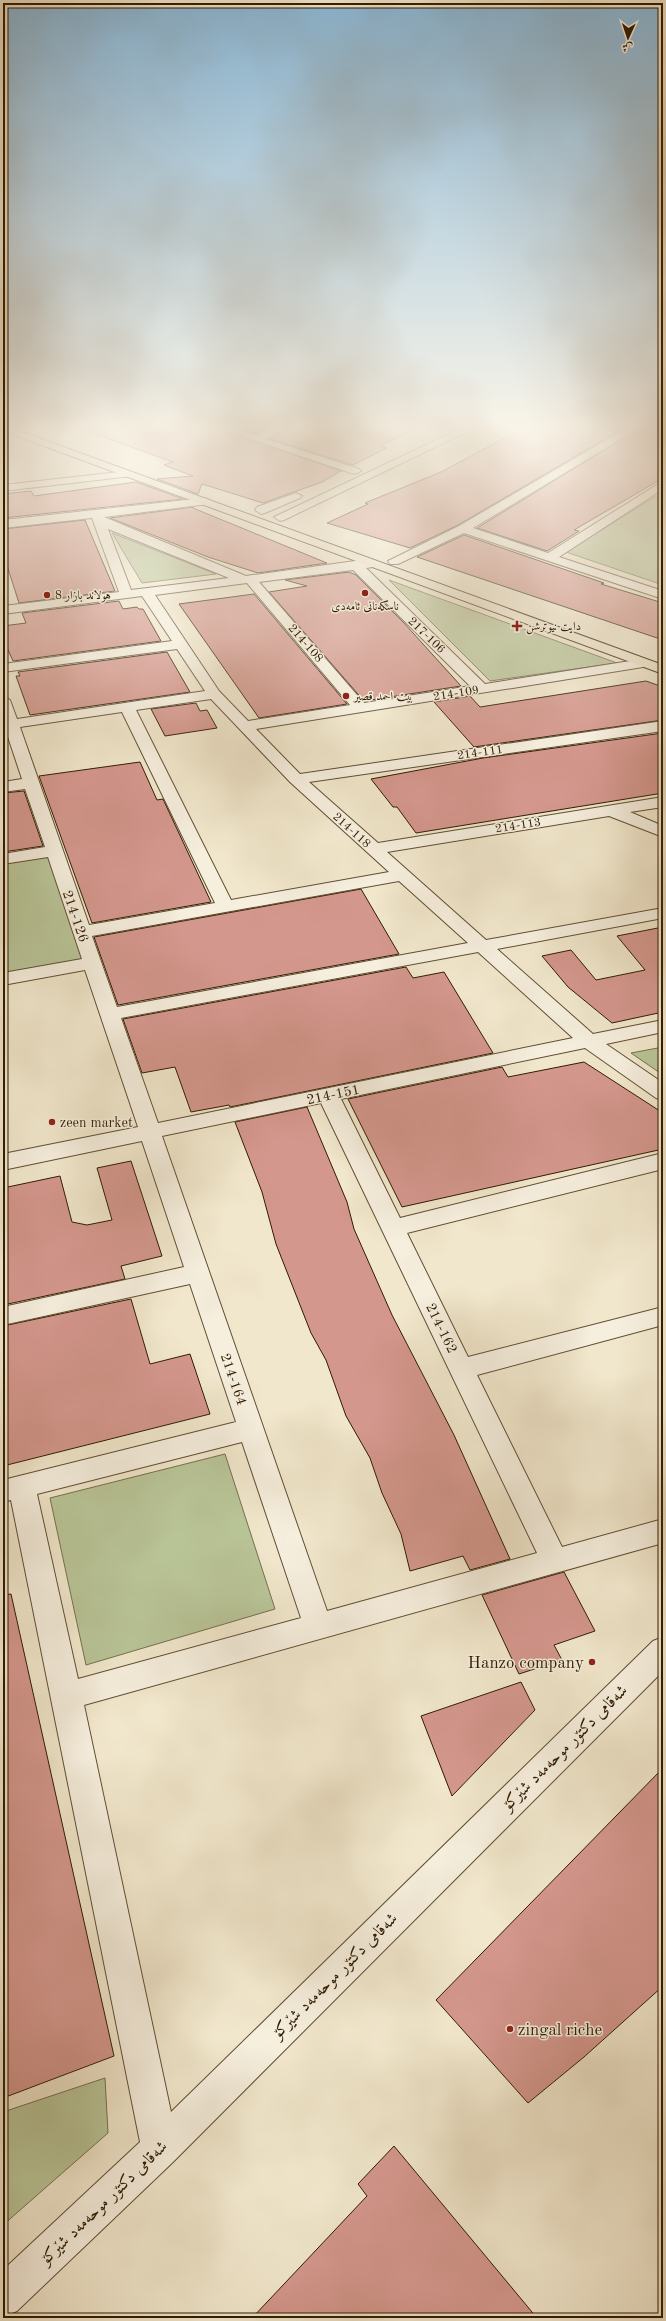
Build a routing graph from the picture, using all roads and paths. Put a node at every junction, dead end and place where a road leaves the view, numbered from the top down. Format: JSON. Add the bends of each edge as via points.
{"nodes":[{"id":1,"x":104,"y":533,"type":"edge"},
{"id":2,"x":135,"y":533,"type":"edge"},
{"id":3,"x":288,"y":533,"type":"edge"},
{"id":4,"x":322,"y":533,"type":"edge"},
{"id":5,"x":454,"y":533,"type":"edge"},
{"id":6,"x":476,"y":533,"type":"edge"},
{"id":7,"x":587,"y":533,"type":"edge"},
{"id":8,"x":550,"y":557,"type":"junction"},
{"id":9,"x":394,"y":561,"type":"junction"},
{"id":10,"x":369,"y":564,"type":"junction"},
{"id":11,"x":355,"y":566,"type":"junction"},
{"id":12,"x":247,"y":579,"type":"junction"},
{"id":13,"x":146,"y":592,"type":"junction"},
{"id":14,"x":126,"y":594,"type":"junction"},
{"id":15,"x":3,"y":595,"type":"edge"},
{"id":16,"x":663,"y":595,"type":"edge"},
{"id":17,"x":6,"y":609,"type":"edge"},
{"id":18,"x":180,"y":644,"type":"junction"},
{"id":19,"x":663,"y":657,"type":"edge"},
{"id":20,"x":644,"y":663,"type":"junction"},
{"id":21,"x":3,"y":668,"type":"edge"},
{"id":22,"x":663,"y":670,"type":"edge"},
{"id":23,"x":482,"y":689,"type":"junction"},
{"id":24,"x":214,"y":694,"type":"junction"},
{"id":25,"x":3,"y":700,"type":"edge"},
{"id":26,"x":128,"y":708,"type":"junction"},
{"id":27,"x":361,"y":708,"type":"junction"},
{"id":28,"x":11,"y":724,"type":"junction"},
{"id":29,"x":244,"y":726,"type":"junction"},
{"id":30,"x":663,"y":726,"type":"edge"},
{"id":31,"x":296,"y":779,"type":"junction"},
{"id":32,"x":31,"y":782,"type":"junction"},
{"id":33,"x":3,"y":787,"type":"edge"},
{"id":34,"x":663,"y":802,"type":"edge"},
{"id":35,"x":610,"y":810,"type":"junction"},
{"id":36,"x":663,"y":832,"type":"edge"},
{"id":37,"x":373,"y":849,"type":"junction"},
{"id":38,"x":54,"y":851,"type":"junction"},
{"id":39,"x":3,"y":859,"type":"edge"},
{"id":40,"x":401,"y":875,"type":"junction"},
{"id":41,"x":225,"y":905,"type":"junction"},
{"id":42,"x":663,"y":914,"type":"edge"},
{"id":43,"x":82,"y":932,"type":"junction"},
{"id":44,"x":480,"y":947,"type":"junction"},
{"id":45,"x":93,"y":963,"type":"junction"},
{"id":46,"x":3,"y":979,"type":"edge"},
{"id":47,"x":110,"y":1014,"type":"junction"},
{"id":48,"x":663,"y":1026,"type":"edge"},
{"id":49,"x":588,"y":1041,"type":"junction"},
{"id":50,"x":663,"y":1093,"type":"edge"},
{"id":51,"x":328,"y":1095,"type":"junction"},
{"id":52,"x":150,"y":1132,"type":"junction"},
{"id":53,"x":663,"y":1161,"type":"edge"},
{"id":54,"x":3,"y":1162,"type":"edge"},
{"id":55,"x":393,"y":1228,"type":"junction"},
{"id":56,"x":198,"y":1273,"type":"junction"},
{"id":57,"x":3,"y":1316,"type":"edge"},
{"id":58,"x":663,"y":1316,"type":"edge"},
{"id":59,"x":462,"y":1369,"type":"junction"},
{"id":60,"x":251,"y":1429,"type":"junction"},
{"id":61,"x":12,"y":1489,"type":"edge"},
{"id":62,"x":663,"y":1531,"type":"edge"},
{"id":63,"x":555,"y":1560,"type":"junction"},
{"id":64,"x":318,"y":1626,"type":"junction"},
{"id":65,"x":660,"y":1660,"type":"edge"},
{"id":66,"x":67,"y":1696,"type":"junction"},
{"id":67,"x":160,"y":2149,"type":"junction"},
{"id":68,"x":3,"y":2297,"type":"edge"}],
"edges":[{"from":1,"to":14,"type":"street"},
{"from":2,"to":12,"type":"street"},
{"from":3,"to":10,"type":"main road"},
{"from":4,"to":9,"type":"main road"},
{"from":5,"to":9,"type":"street"},
{"from":6,"to":8,"type":"street"},
{"from":7,"to":8,"type":"street"},
{"from":8,"to":16,"type":"street"},
{"from":9,"to":19,"type":"main road"},
{"from":10,"to":11,"type":"street"},
{"from":10,"to":20,"type":"main road"},
{"from":11,"to":12,"type":"street"},
{"from":11,"to":23,"type":"street","name":"217-106"},
{"from":12,"to":13,"type":"street"},
{"from":12,"to":27,"type":"street","name":"214-108"},
{"from":13,"to":14,"type":"street"},
{"from":13,"to":18,"type":"street","name":"214-118"},
{"from":14,"to":17,"type":"street"},
{"from":15,"to":17,"type":"street"},
{"from":18,"to":21,"type":"street"},
{"from":18,"to":24,"type":"street","name":"214-118"},
{"from":20,"to":22,"type":"main road"},
{"from":20,"to":23,"type":"street","name":"214-109"},
{"from":23,"to":27,"type":"street","name":"214-109"},
{"from":24,"to":26,"type":"street"},
{"from":24,"to":29,"type":"street","name":"214-118"},
{"from":25,"to":28,"type":"street","name":"214-126"},
{"from":26,"to":28,"type":"street"},
{"from":26,"to":41,"type":"street"},
{"from":27,"to":29,"type":"street","name":"214-109"},
{"from":28,"to":32,"type":"street","name":"214-126"},
{"from":29,"to":31,"type":"street","name":"214-118"},
{"from":30,"to":31,"type":"street","name":"214-111"},
{"from":31,"to":37,"type":"street","name":"214-118"},
{"from":32,"to":33,"type":"street"},
{"from":32,"to":38,"type":"street","name":"214-126"},
{"from":34,"to":35,"type":"street","name":"214-113"},
{"from":35,"to":36,"type":"street"},
{"from":35,"to":37,"type":"street","name":"214-113"},
{"from":37,"to":40,"type":"street","name":"214-118"},
{"from":38,"to":39,"type":"street"},
{"from":38,"to":43,"type":"street","name":"214-126"},
{"from":40,"to":41,"type":"street"},
{"from":40,"to":44,"type":"street","name":"214-118"},
{"from":41,"to":43,"type":"street"},
{"from":42,"to":44,"type":"street"},
{"from":43,"to":45,"type":"street","name":"214-126"},
{"from":44,"to":47,"type":"street"},
{"from":44,"to":49,"type":"street","name":"214-118"},
{"from":45,"to":46,"type":"street"},
{"from":45,"to":47,"type":"street","name":"214-126"},
{"from":47,"to":52,"type":"street","name":"214-126"},
{"from":48,"to":49,"type":"street","name":"214-151"},
{"from":49,"to":50,"type":"street","name":"214-118"},
{"from":49,"to":51,"type":"street","name":"214-151"},
{"from":51,"to":52,"type":"street","name":"214-151"},
{"from":51,"to":55,"type":"street","name":"214-162"},
{"from":52,"to":54,"type":"street","name":"214-151"},
{"from":52,"to":56,"type":"street","name":"214-164"},
{"from":53,"to":55,"type":"street"},
{"from":55,"to":59,"type":"street","name":"214-162"},
{"from":56,"to":57,"type":"street"},
{"from":56,"to":60,"type":"street","name":"214-164"},
{"from":58,"to":59,"type":"street"},
{"from":59,"to":63,"type":"street","name":"214-162"},
{"from":60,"to":61,"type":"street"},
{"from":60,"to":64,"type":"street","name":"214-164"},
{"from":61,"to":66,"type":"street"},
{"from":62,"to":63,"type":"street"},
{"from":63,"to":64,"type":"street"},
{"from":64,"to":66,"type":"street"},
{"from":65,"to":67,"type":"street","name":"شەقامی دکتۆر موحەمەد شێرکۆ"},
{"from":66,"to":67,"type":"street"},
{"from":67,"to":68,"type":"street","name":"شەقامی دکتۆر موحەمەد شێرکۆ"}]}
